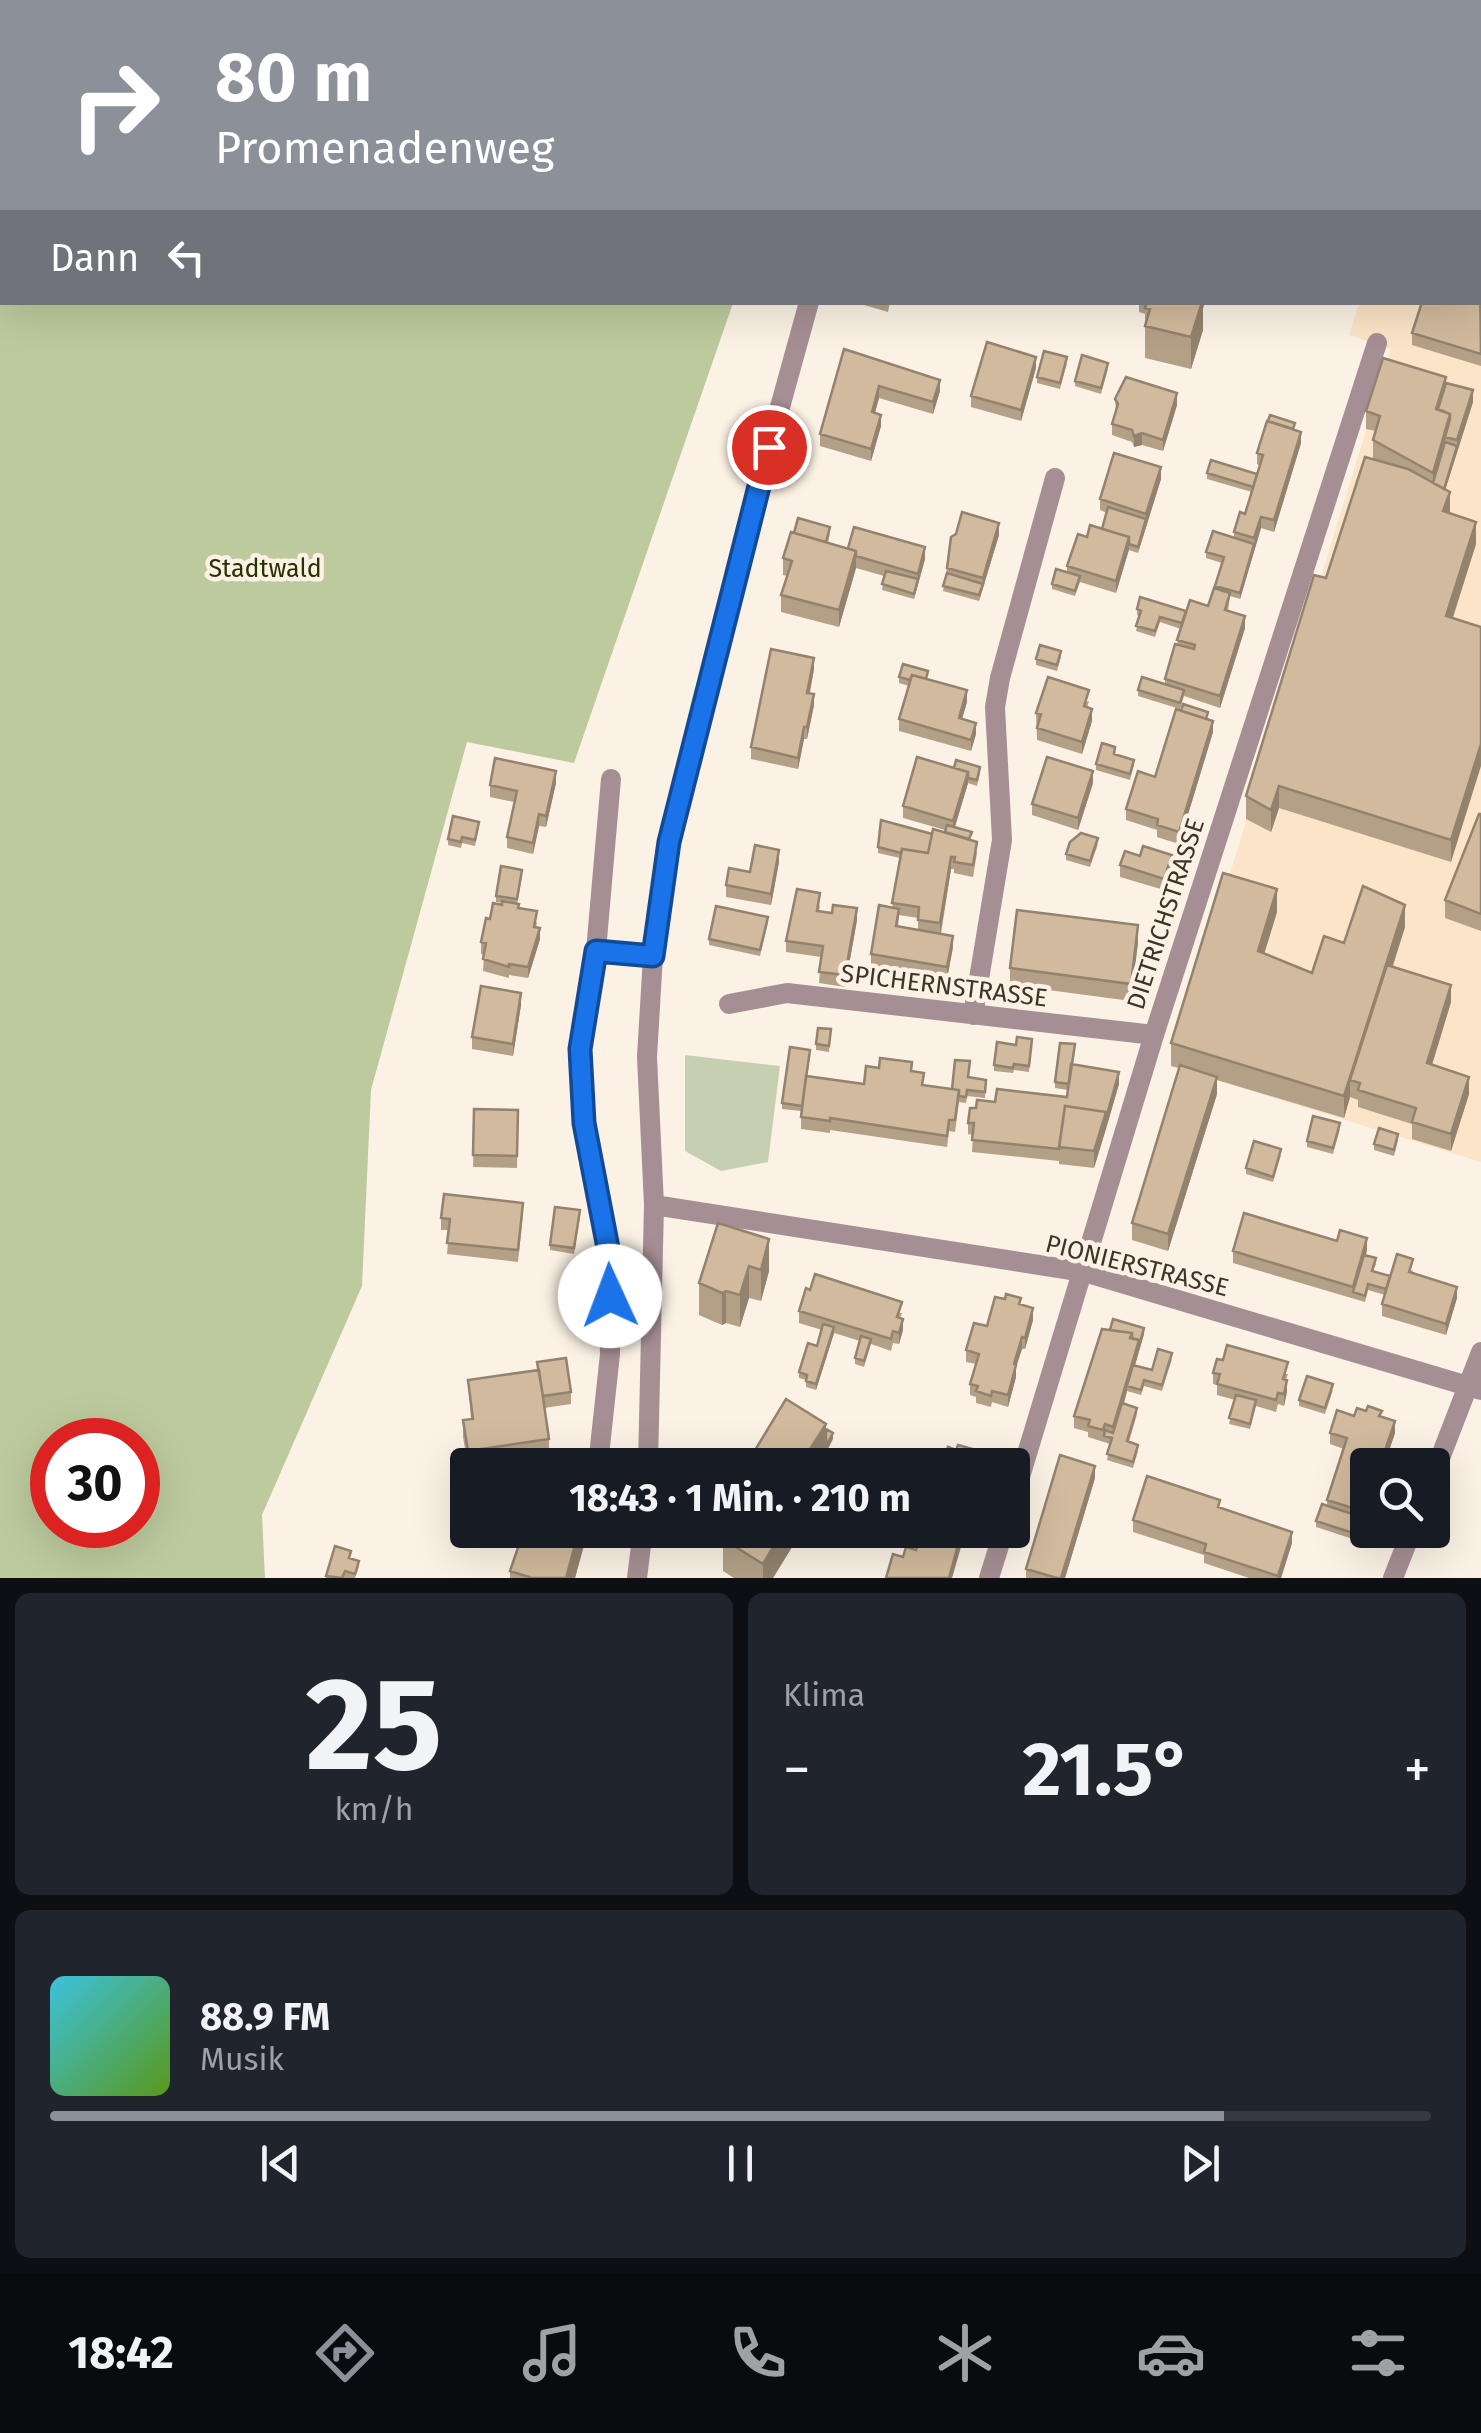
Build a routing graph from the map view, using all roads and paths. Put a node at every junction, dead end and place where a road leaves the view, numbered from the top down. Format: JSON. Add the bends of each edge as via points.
{"nodes":[{"id":1,"x":808,"y":305,"type":"edge"},
{"id":2,"x":1377,"y":343,"type":"dead end"},
{"id":3,"x":1055,"y":478,"type":"dead end"},
{"id":4,"x":612,"y":778,"type":"dead end"},
{"id":5,"x":596,"y":951,"type":"junction"},
{"id":6,"x":653,"y":956,"type":"junction"},
{"id":7,"x":729,"y":1004,"type":"dead end"},
{"id":8,"x":973,"y":1014,"type":"junction"},
{"id":9,"x":1154,"y":1036,"type":"junction"},
{"id":10,"x":654,"y":1205,"type":"junction"},
{"id":11,"x":1084,"y":1272,"type":"junction"},
{"id":12,"x":1481,"y":1352,"type":"edge"},
{"id":13,"x":1476,"y":1388,"type":"edge"},
{"id":14,"x":600,"y":1448,"type":"edge"},
{"id":15,"x":648,"y":1448,"type":"edge"},
{"id":16,"x":1029,"y":1448,"type":"edge"},
{"id":17,"x":1447,"y":1448,"type":"edge"},
{"id":18,"x":640,"y":1548,"type":"edge"},
{"id":19,"x":999,"y":1548,"type":"edge"},
{"id":20,"x":1405,"y":1548,"type":"edge"},
{"id":21,"x":636,"y":1578,"type":"edge"},
{"id":22,"x":990,"y":1578,"type":"edge"},
{"id":23,"x":1393,"y":1578,"type":"edge"}],
"edges":[{"from":1,"to":6,"type":"street","via":[[669,842]]},
{"from":2,"to":9,"type":"street","name":"DIETRICHSTRASSE"},
{"from":3,"to":8,"type":"street","via":[[995,707],[1002,840]]},
{"from":4,"to":5,"type":"street"},
{"from":5,"to":6,"type":"street"},
{"from":5,"to":14,"type":"street","via":[[580,1049],[584,1123],[608,1248],[610,1354]]},
{"from":6,"to":10,"type":"street","via":[[647,1058]]},
{"from":7,"to":8,"type":"street","name":"SPICHERNSTRASSE","via":[[788,993]]},
{"from":8,"to":9,"type":"street","name":"SPICHERNSTRASSE"},
{"from":9,"to":11,"type":"street","name":"DIETRICHSTRASSE"},
{"from":10,"to":11,"type":"street","name":"PIONIERSTRASSE"},
{"from":10,"to":15,"type":"street"},
{"from":11,"to":13,"type":"street","name":"PIONIERSTRASSE"},
{"from":11,"to":16,"type":"street","name":"DIETRICHSTRASSE"},
{"from":12,"to":13,"type":"street"},
{"from":13,"to":17,"type":"street"},
{"from":18,"to":21,"type":"street"},
{"from":19,"to":22,"type":"street"},
{"from":20,"to":23,"type":"street"}]}
